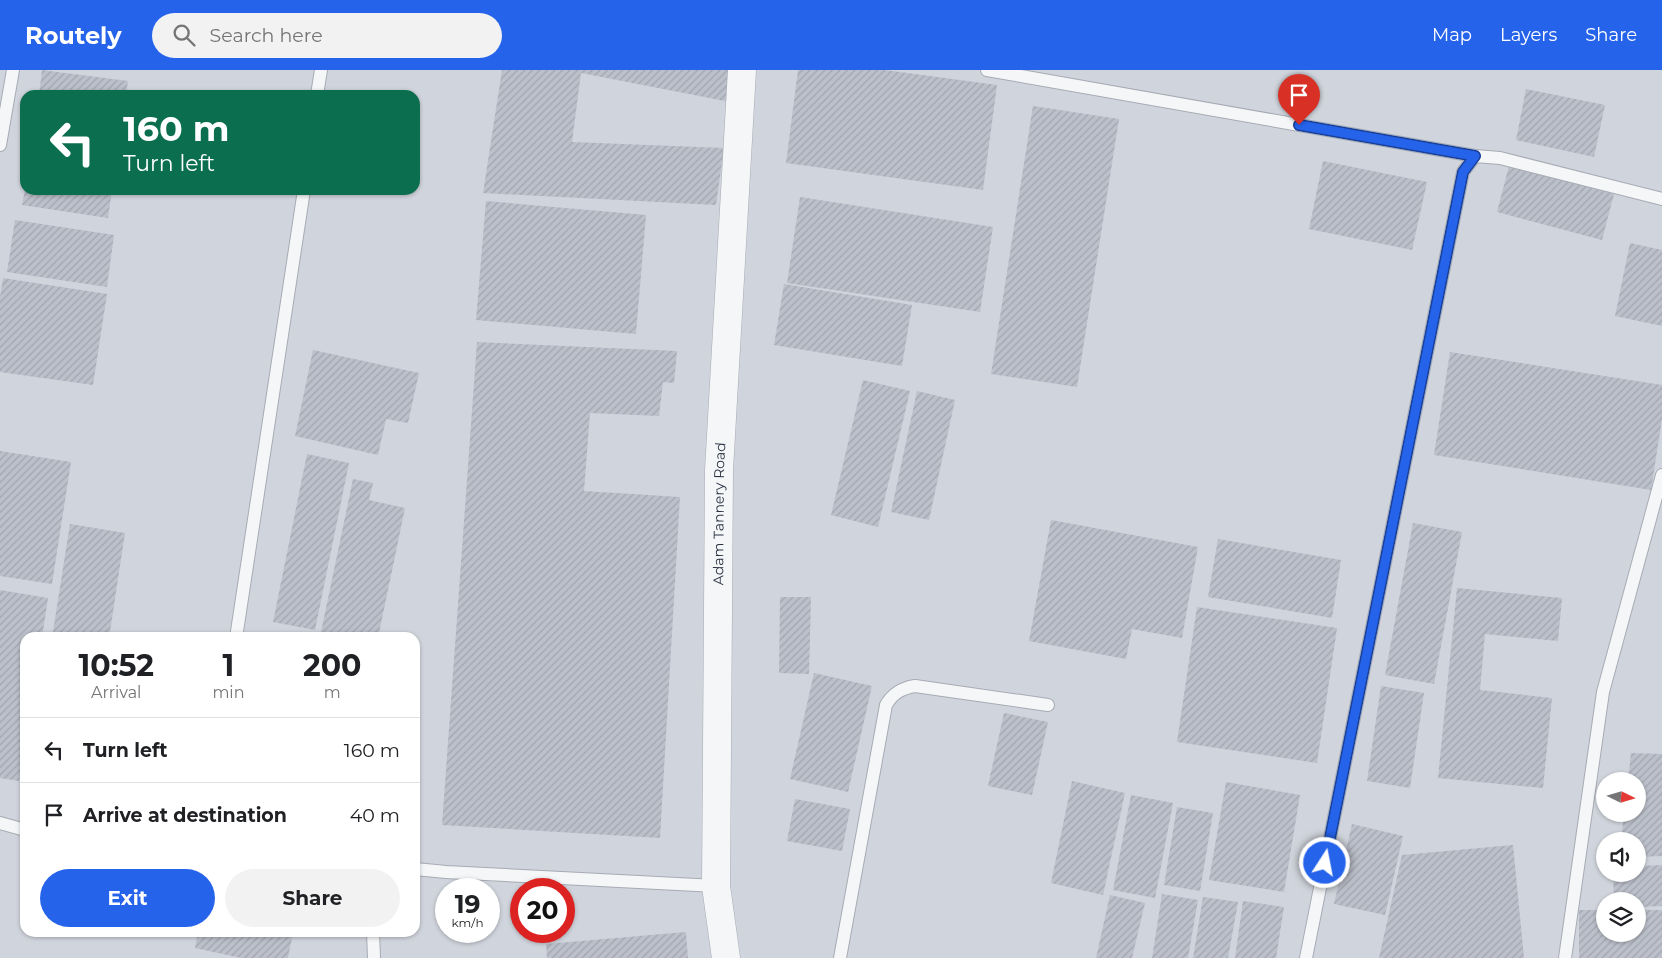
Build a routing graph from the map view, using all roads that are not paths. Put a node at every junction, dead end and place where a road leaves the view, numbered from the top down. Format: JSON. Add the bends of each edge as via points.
{"nodes":[{"id":1,"x":13,"y":70,"type":"edge"},
{"id":2,"x":321,"y":70,"type":"edge"},
{"id":3,"x":742,"y":70,"type":"edge"},
{"id":4,"x":987,"y":70,"type":"edge"},
{"id":5,"x":318,"y":90,"type":"edge"},
{"id":6,"x":0,"y":145,"type":"edge"},
{"id":7,"x":1475,"y":156,"type":"junction"},
{"id":8,"x":303,"y":195,"type":"edge"},
{"id":9,"x":1662,"y":199,"type":"edge"},
{"id":10,"x":1662,"y":475,"type":"edge"},
{"id":11,"x":237,"y":632,"type":"edge"},
{"id":12,"x":1048,"y":705,"type":"dead end"},
{"id":13,"x":0,"y":823,"type":"edge"},
{"id":14,"x":20,"y":829,"type":"edge"},
{"id":15,"x":420,"y":869,"type":"edge"},
{"id":16,"x":716,"y":886,"type":"junction"},
{"id":17,"x":373,"y":937,"type":"edge"},
{"id":18,"x":374,"y":958,"type":"edge"},
{"id":19,"x":726,"y":958,"type":"edge"},
{"id":20,"x":840,"y":958,"type":"edge"},
{"id":21,"x":1306,"y":958,"type":"edge"},
{"id":22,"x":1565,"y":958,"type":"edge"}],
"edges":[{"from":1,"to":6,"type":"lane"},
{"from":2,"to":5,"type":"lane"},
{"from":3,"to":16,"type":"street","name":"Adam Tannery Road","via":[[719,470]]},
{"from":4,"to":7,"type":"lane"},
{"from":7,"to":9,"type":"lane","via":[[1500,158]]},
{"from":7,"to":21,"type":"lane","via":[[1463,172]]},
{"from":8,"to":11,"type":"lane"},
{"from":10,"to":22,"type":"lane","via":[[1603,692]]},
{"from":12,"to":20,"type":"lane","via":[[915,686],[906,687],[891,697],[886,705]]},
{"from":13,"to":14,"type":"lane"},
{"from":15,"to":16,"type":"lane"},
{"from":16,"to":19,"type":"street","name":"Adam Tannery Road"},
{"from":17,"to":18,"type":"lane"}]}
